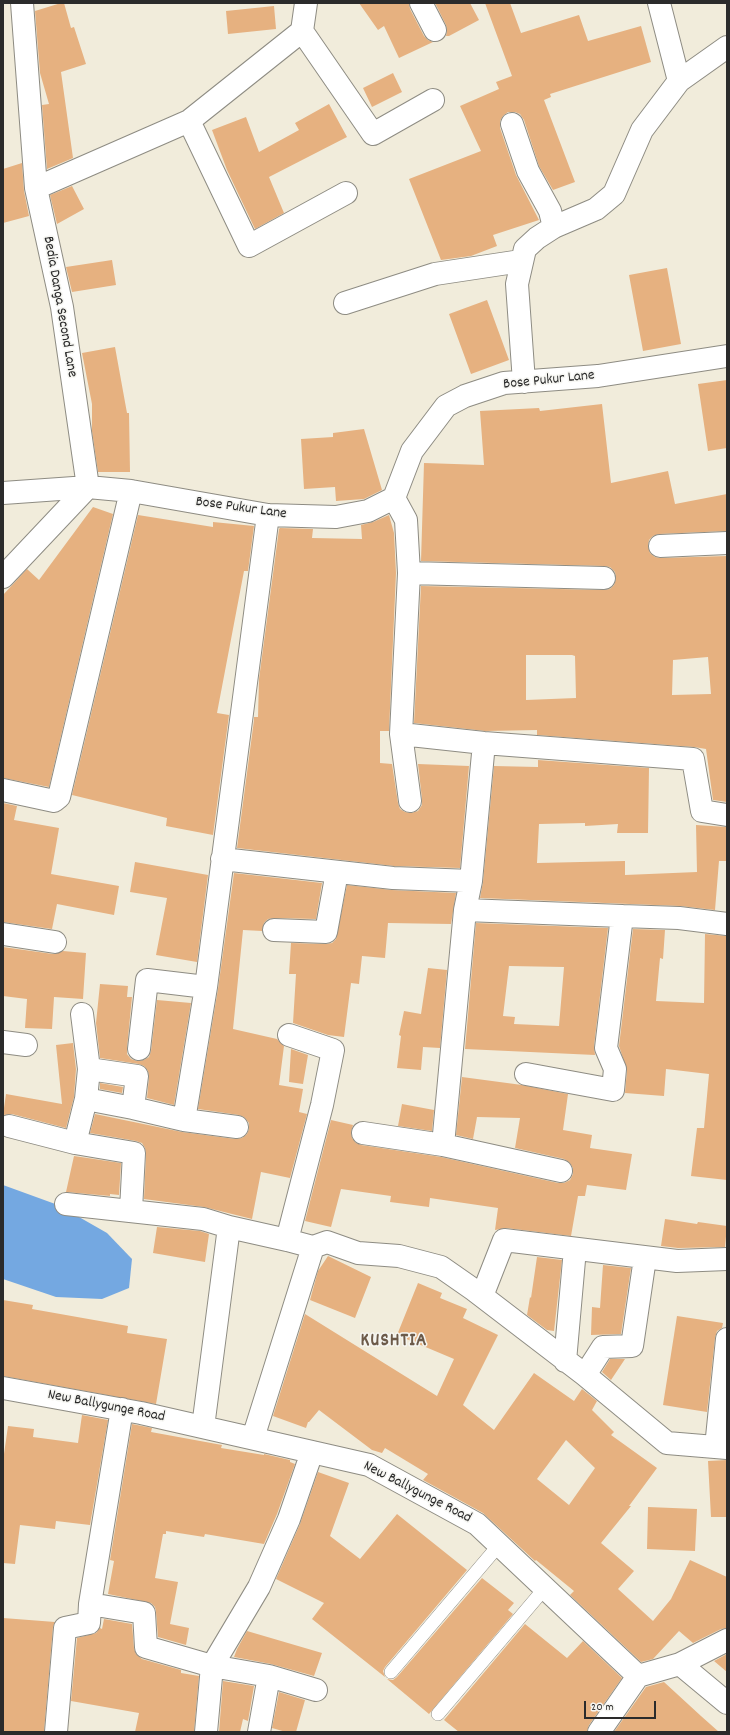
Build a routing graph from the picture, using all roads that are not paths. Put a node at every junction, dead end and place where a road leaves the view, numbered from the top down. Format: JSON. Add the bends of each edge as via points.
{"nodes":[{"id":1,"x":22,"y":3,"type":"edge"},
{"id":2,"x":421,"y":3,"type":"edge"},
{"id":3,"x":659,"y":3,"type":"edge"},
{"id":4,"x":303,"y":5,"type":"edge"},
{"id":5,"x":435,"y":30,"type":"dead end"},
{"id":6,"x":302,"y":31,"type":"junction"},
{"id":7,"x":727,"y":47,"type":"edge"},
{"id":8,"x":679,"y":81,"type":"junction"},
{"id":9,"x":433,"y":100,"type":"dead end"},
{"id":10,"x":189,"y":121,"type":"junction"},
{"id":11,"x":512,"y":124,"type":"dead end"},
{"id":12,"x":36,"y":188,"type":"junction"},
{"id":13,"x":346,"y":193,"type":"dead end"},
{"id":14,"x":554,"y":227,"type":"junction"},
{"id":15,"x":521,"y":261,"type":"junction"},
{"id":16,"x":345,"y":303,"type":"dead end"},
{"id":17,"x":727,"y":356,"type":"edge"},
{"id":18,"x":524,"y":382,"type":"junction"},
{"id":19,"x":88,"y":487,"type":"junction"},
{"id":20,"x":131,"y":491,"type":"junction"},
{"id":21,"x":3,"y":493,"type":"edge"},
{"id":22,"x":394,"y":498,"type":"junction"},
{"id":23,"x":268,"y":515,"type":"junction"},
{"id":24,"x":727,"y":543,"type":"edge"},
{"id":25,"x":660,"y":546,"type":"dead end"},
{"id":26,"x":409,"y":573,"type":"junction"},
{"id":27,"x":3,"y":577,"type":"edge"},
{"id":28,"x":604,"y":578,"type":"dead end"},
{"id":29,"x":401,"y":734,"type":"junction"},
{"id":30,"x":484,"y":743,"type":"junction"},
{"id":31,"x":3,"y":790,"type":"edge"},
{"id":32,"x":410,"y":801,"type":"dead end"},
{"id":33,"x":727,"y":815,"type":"edge"},
{"id":34,"x":222,"y":859,"type":"junction"},
{"id":35,"x":338,"y":872,"type":"junction"},
{"id":36,"x":472,"y":881,"type":"junction"},
{"id":37,"x":465,"y":910,"type":"junction"},
{"id":38,"x":622,"y":916,"type":"junction"},
{"id":39,"x":727,"y":924,"type":"edge"},
{"id":40,"x":274,"y":930,"type":"dead end"},
{"id":41,"x":3,"y":934,"type":"edge"},
{"id":42,"x":55,"y":942,"type":"dead end"},
{"id":43,"x":206,"y":987,"type":"junction"},
{"id":44,"x":82,"y":1014,"type":"dead end"},
{"id":45,"x":289,"y":1035,"type":"dead end"},
{"id":46,"x":3,"y":1042,"type":"edge"},
{"id":47,"x":26,"y":1045,"type":"dead end"},
{"id":48,"x":139,"y":1049,"type":"dead end"},
{"id":49,"x":90,"y":1069,"type":"junction"},
{"id":50,"x":526,"y":1074,"type":"dead end"},
{"id":51,"x":86,"y":1099,"type":"junction"},
{"id":52,"x":133,"y":1108,"type":"junction"},
{"id":53,"x":184,"y":1120,"type":"junction"},
{"id":54,"x":9,"y":1126,"type":"dead end"},
{"id":55,"x":236,"y":1128,"type":"dead end"},
{"id":56,"x":363,"y":1134,"type":"dead end"},
{"id":57,"x":75,"y":1143,"type":"junction"},
{"id":58,"x":443,"y":1145,"type":"junction"},
{"id":59,"x":561,"y":1171,"type":"dead end"},
{"id":60,"x":66,"y":1204,"type":"dead end"},
{"id":61,"x":131,"y":1210,"type":"junction"},
{"id":62,"x":229,"y":1227,"type":"junction"},
{"id":63,"x":287,"y":1240,"type":"junction"},
{"id":64,"x":313,"y":1247,"type":"junction"},
{"id":65,"x":574,"y":1250,"type":"junction"},
{"id":66,"x":644,"y":1258,"type":"junction"},
{"id":67,"x":727,"y":1259,"type":"edge"},
{"id":68,"x":482,"y":1296,"type":"junction"},
{"id":69,"x":727,"y":1338,"type":"edge"},
{"id":70,"x":565,"y":1361,"type":"junction"},
{"id":71,"x":585,"y":1375,"type":"junction"},
{"id":72,"x":3,"y":1388,"type":"edge"},
{"id":73,"x":122,"y":1410,"type":"junction"},
{"id":74,"x":203,"y":1427,"type":"junction"},
{"id":75,"x":253,"y":1438,"type":"junction"},
{"id":76,"x":722,"y":1448,"type":"edge"},
{"id":77,"x":312,"y":1452,"type":"junction"},
{"id":78,"x":499,"y":1545,"type":"junction"},
{"id":79,"x":545,"y":1588,"type":"junction"},
{"id":80,"x":90,"y":1604,"type":"junction"},
{"id":81,"x":727,"y":1640,"type":"edge"},
{"id":82,"x":680,"y":1664,"type":"junction"},
{"id":83,"x":212,"y":1666,"type":"junction"},
{"id":84,"x":391,"y":1672,"type":"dead end"},
{"id":85,"x":269,"y":1676,"type":"junction"},
{"id":86,"x":638,"y":1676,"type":"junction"},
{"id":87,"x":316,"y":1690,"type":"dead end"},
{"id":88,"x":727,"y":1703,"type":"edge"},
{"id":89,"x":438,"y":1714,"type":"dead end"},
{"id":90,"x":56,"y":1732,"type":"edge"},
{"id":91,"x":206,"y":1732,"type":"edge"},
{"id":92,"x":258,"y":1732,"type":"edge"},
{"id":93,"x":598,"y":1732,"type":"edge"}],
"edges":[{"from":1,"to":12,"type":"street","name":"Bedia Danga Second Lane"},
{"from":2,"to":5,"type":"street"},
{"from":3,"to":8,"type":"street"},
{"from":4,"to":6,"type":"street"},
{"from":6,"to":9,"type":"street","via":[[374,134]]},
{"from":6,"to":10,"type":"street"},
{"from":7,"to":8,"type":"street"},
{"from":8,"to":14,"type":"street","via":[[642,130],[614,194],[596,209]]},
{"from":10,"to":12,"type":"street"},
{"from":10,"to":13,"type":"street","via":[[249,246]]},
{"from":11,"to":14,"type":"street","via":[[528,171],[550,211]]},
{"from":12,"to":19,"type":"street","name":"Bedia Danga Second Lane","via":[[62,307]]},
{"from":14,"to":15,"type":"street","via":[[525,249]]},
{"from":15,"to":16,"type":"street","via":[[435,274]]},
{"from":15,"to":18,"type":"street","via":[[517,284]]},
{"from":17,"to":18,"type":"street","name":"Bose Pukur Lane","via":[[598,376]]},
{"from":18,"to":22,"type":"street","name":"Bose Pukur Lane","via":[[504,383],[465,396],[446,406],[412,450]]},
{"from":19,"to":20,"type":"street","name":"Bose Pukur Lane"},
{"from":19,"to":21,"type":"street","name":"Bose Pukur Lane"},
{"from":19,"to":27,"type":"street"},
{"from":20,"to":23,"type":"street","name":"Bose Pukur Lane"},
{"from":20,"to":31,"type":"street","via":[[59,797],[54,800]]},
{"from":22,"to":23,"type":"street","name":"Bose Pukur Lane","via":[[368,511],[336,517]]},
{"from":22,"to":26,"type":"street","via":[[406,520]]},
{"from":23,"to":34,"type":"street"},
{"from":24,"to":25,"type":"street"},
{"from":26,"to":28,"type":"street"},
{"from":26,"to":29,"type":"street"},
{"from":29,"to":30,"type":"street"},
{"from":29,"to":32,"type":"street"},
{"from":30,"to":33,"type":"street","via":[[693,759],[702,810]]},
{"from":30,"to":36,"type":"street"},
{"from":34,"to":35,"type":"street"},
{"from":34,"to":43,"type":"street"},
{"from":35,"to":36,"type":"street","via":[[393,878]]},
{"from":35,"to":40,"type":"street","via":[[326,932]]},
{"from":36,"to":37,"type":"street"},
{"from":37,"to":38,"type":"street"},
{"from":37,"to":58,"type":"street"},
{"from":38,"to":39,"type":"street","via":[[679,918]]},
{"from":38,"to":50,"type":"street","via":[[606,1048],[615,1069],[613,1090]]},
{"from":41,"to":42,"type":"street"},
{"from":43,"to":48,"type":"street","via":[[147,980]]},
{"from":43,"to":53,"type":"street"},
{"from":44,"to":49,"type":"street"},
{"from":45,"to":63,"type":"street","via":[[333,1050],[322,1105]]},
{"from":46,"to":47,"type":"street"},
{"from":49,"to":51,"type":"street"},
{"from":49,"to":52,"type":"street","via":[[137,1076]]},
{"from":51,"to":52,"type":"street"},
{"from":51,"to":57,"type":"street"},
{"from":52,"to":53,"type":"street"},
{"from":53,"to":55,"type":"street"},
{"from":54,"to":57,"type":"street"},
{"from":56,"to":58,"type":"street"},
{"from":57,"to":61,"type":"street","via":[[134,1153]]},
{"from":58,"to":59,"type":"street"},
{"from":60,"to":61,"type":"street"},
{"from":61,"to":62,"type":"street","via":[[203,1219]]},
{"from":62,"to":63,"type":"street"},
{"from":62,"to":74,"type":"street"},
{"from":63,"to":64,"type":"street"},
{"from":64,"to":68,"type":"street","via":[[327,1242],[358,1253],[399,1256],[441,1267]]},
{"from":64,"to":75,"type":"street"},
{"from":65,"to":66,"type":"street"},
{"from":65,"to":68,"type":"street","via":[[504,1240]]},
{"from":65,"to":70,"type":"street"},
{"from":66,"to":67,"type":"street","via":[[677,1261]]},
{"from":66,"to":71,"type":"street","via":[[632,1346],[603,1347]]},
{"from":68,"to":70,"type":"street"},
{"from":69,"to":76,"type":"street"},
{"from":70,"to":71,"type":"street"},
{"from":71,"to":76,"type":"street","via":[[667,1443]]},
{"from":72,"to":73,"type":"street","name":"New Ballygunge Road"},
{"from":73,"to":74,"type":"street","name":"New Ballygunge Road"},
{"from":73,"to":80,"type":"street"},
{"from":74,"to":75,"type":"street","name":"New Ballygunge Road"},
{"from":75,"to":77,"type":"street","name":"New Ballygunge Road"},
{"from":77,"to":78,"type":"street","name":"New Ballygunge Road","via":[[369,1465],[477,1524]]},
{"from":77,"to":83,"type":"street","via":[[289,1519],[259,1587]]},
{"from":78,"to":79,"type":"street","name":"New Ballygunge Road"},
{"from":78,"to":84,"type":"lane"},
{"from":79,"to":86,"type":"street","name":"New Ballygunge Road"},
{"from":79,"to":89,"type":"lane"},
{"from":80,"to":83,"type":"street","via":[[144,1613],[146,1647]]},
{"from":80,"to":90,"type":"street","via":[[88,1623],[65,1628]]},
{"from":81,"to":82,"type":"street"},
{"from":82,"to":86,"type":"street"},
{"from":82,"to":88,"type":"street"},
{"from":83,"to":85,"type":"street"},
{"from":83,"to":91,"type":"street"},
{"from":85,"to":87,"type":"street"},
{"from":85,"to":92,"type":"street"},
{"from":86,"to":93,"type":"street"}]}
